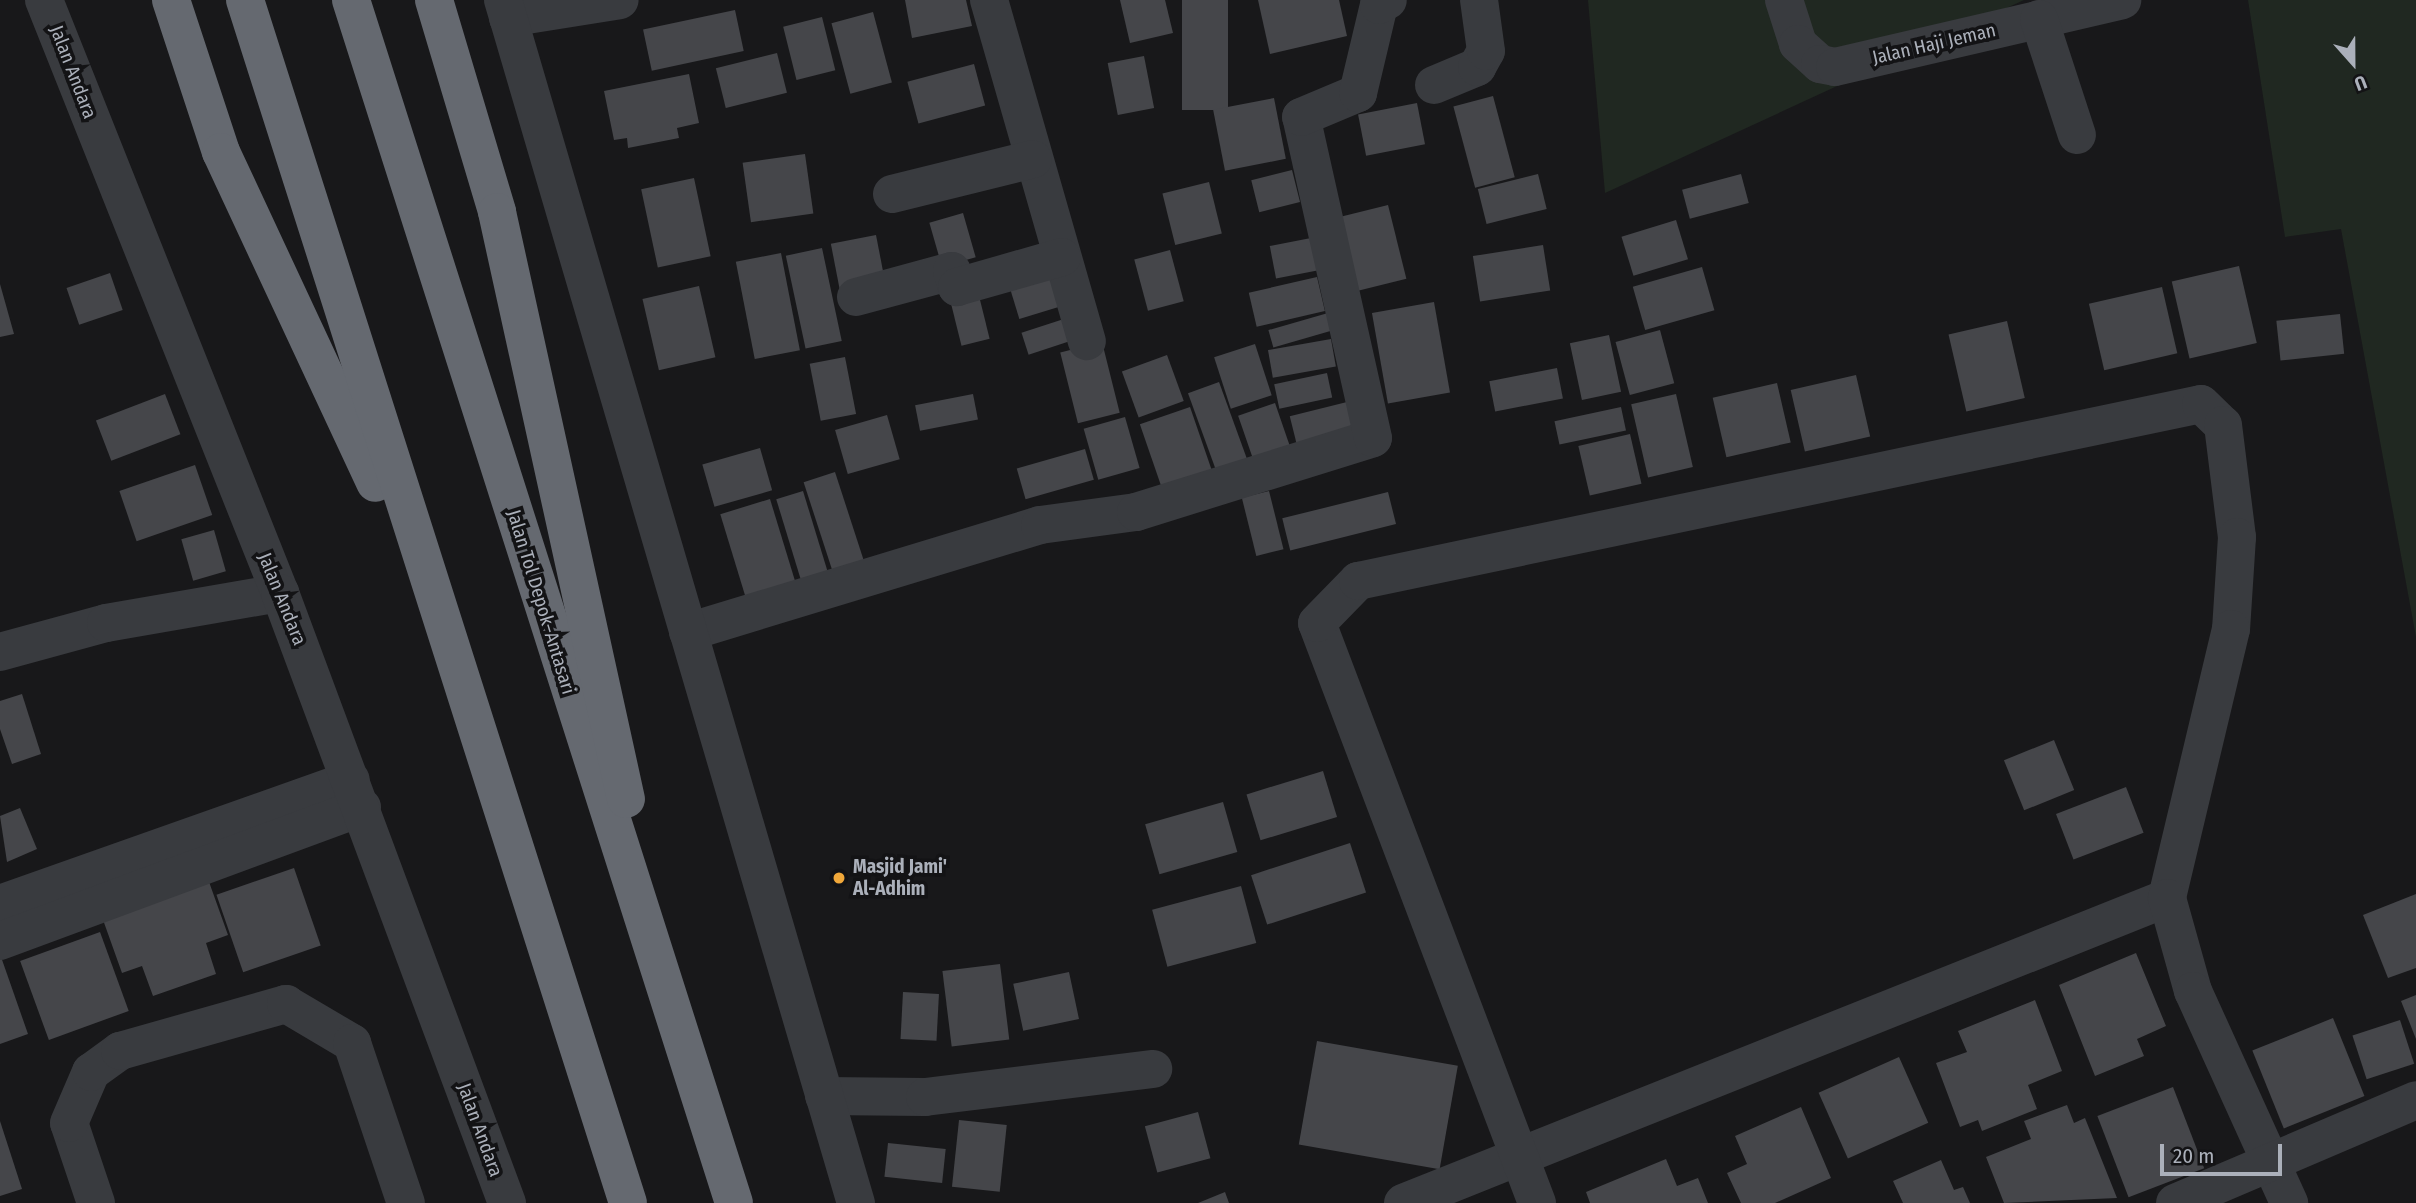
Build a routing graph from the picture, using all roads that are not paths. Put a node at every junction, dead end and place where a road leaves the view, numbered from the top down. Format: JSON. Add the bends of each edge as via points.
{"nodes":[{"id":1,"x":44,"y":0,"type":"edge"},
{"id":2,"x":171,"y":0,"type":"edge"},
{"id":3,"x":245,"y":0,"type":"edge"},
{"id":4,"x":351,"y":0,"type":"edge"},
{"id":5,"x":434,"y":0,"type":"edge"},
{"id":6,"x":621,"y":0,"type":"edge"},
{"id":7,"x":989,"y":0,"type":"edge"},
{"id":8,"x":1388,"y":0,"type":"edge"},
{"id":9,"x":1479,"y":0,"type":"edge"},
{"id":10,"x":1784,"y":0,"type":"edge"},
{"id":11,"x":2122,"y":0,"type":"edge"},
{"id":12,"x":505,"y":9,"type":"edge"},
{"id":13,"x":2039,"y":19,"type":"junction"},
{"id":14,"x":1434,"y":85,"type":"dead end"},
{"id":15,"x":2077,"y":135,"type":"dead end"},
{"id":16,"x":1033,"y":159,"type":"junction"},
{"id":17,"x":892,"y":194,"type":"dead end"},
{"id":18,"x":1062,"y":257,"type":"junction"},
{"id":19,"x":856,"y":297,"type":"dead end"},
{"id":20,"x":1087,"y":341,"type":"dead end"},
{"id":21,"x":281,"y":593,"type":"junction"},
{"id":22,"x":440,"y":621,"type":"junction"},
{"id":23,"x":688,"y":632,"type":"junction"},
{"id":24,"x":0,"y":652,"type":"edge"},
{"id":25,"x":357,"y":794,"type":"junction"},
{"id":26,"x":2167,"y":898,"type":"junction"},
{"id":27,"x":0,"y":904,"type":"edge"},
{"id":28,"x":0,"y":941,"type":"edge"},
{"id":29,"x":680,"y":1044,"type":"junction"},
{"id":30,"x":1153,"y":1069,"type":"dead end"},
{"id":31,"x":824,"y":1096,"type":"junction"},
{"id":32,"x":2416,"y":1100,"type":"edge"},
{"id":33,"x":1517,"y":1156,"type":"junction"},
{"id":34,"x":2271,"y":1163,"type":"junction"},
{"id":35,"x":96,"y":1203,"type":"edge"},
{"id":36,"x":406,"y":1203,"type":"edge"},
{"id":37,"x":506,"y":1203,"type":"edge"},
{"id":38,"x":628,"y":1203,"type":"edge"},
{"id":39,"x":734,"y":1203,"type":"edge"},
{"id":40,"x":856,"y":1203,"type":"edge"},
{"id":41,"x":1404,"y":1203,"type":"edge"},
{"id":42,"x":1537,"y":1203,"type":"edge"},
{"id":43,"x":2175,"y":1203,"type":"edge"},
{"id":44,"x":2289,"y":1203,"type":"edge"}],
"edges":[{"from":1,"to":21,"type":"street","name":"Jalan Andara"},
{"from":2,"to":22,"type":"highway","via":[[221,152]]},
{"from":3,"to":22,"type":"highway"},
{"from":4,"to":29,"type":"highway","name":"Jalan Tol Depok–Antasari"},
{"from":5,"to":29,"type":"highway","via":[[497,212]]},
{"from":6,"to":12,"type":"street"},
{"from":7,"to":16,"type":"street"},
{"from":8,"to":23,"type":"street","via":[[1379,5],[1358,93],[1301,117],[1373,438],[1136,512],[1040,525]]},
{"from":9,"to":14,"type":"street","via":[[1486,51],[1477,67]]},
{"from":10,"to":13,"type":"street","name":"Jalan Haji Jeman","via":[[1798,44],[1820,64],[1835,67]]},
{"from":11,"to":13,"type":"street","name":"Jalan Haji Jeman"},
{"from":12,"to":23,"type":"street"},
{"from":13,"to":15,"type":"street"},
{"from":16,"to":17,"type":"street"},
{"from":16,"to":18,"type":"street"},
{"from":18,"to":19,"type":"street","via":[[957,288],[952,271]]},
{"from":18,"to":20,"type":"street"},
{"from":21,"to":24,"type":"street","via":[[106,623]]},
{"from":21,"to":25,"type":"street","name":"Jalan Andara"},
{"from":22,"to":38,"type":"highway"},
{"from":23,"to":31,"type":"street"},
{"from":25,"to":27,"type":"street"},
{"from":25,"to":28,"type":"street"},
{"from":25,"to":37,"type":"street","name":"Jalan Andara"},
{"from":26,"to":33,"type":"street"},
{"from":26,"to":33,"type":"street","via":[[2231,629],[2235,563],[2223,425],[2201,404],[1358,581],[1317,623]]},
{"from":26,"to":34,"type":"street","via":[[2193,991]]},
{"from":29,"to":39,"type":"highway","name":"Jalan Tol Depok–Antasari"},
{"from":30,"to":31,"type":"street","via":[[925,1097]]},
{"from":31,"to":40,"type":"street"},
{"from":32,"to":34,"type":"street"},
{"from":33,"to":41,"type":"street"},
{"from":33,"to":42,"type":"street"},
{"from":34,"to":43,"type":"street"},
{"from":34,"to":44,"type":"street"},
{"from":35,"to":36,"type":"street","via":[[69,1123],[91,1072],[120,1051],[286,1004],[352,1043]]}]}
